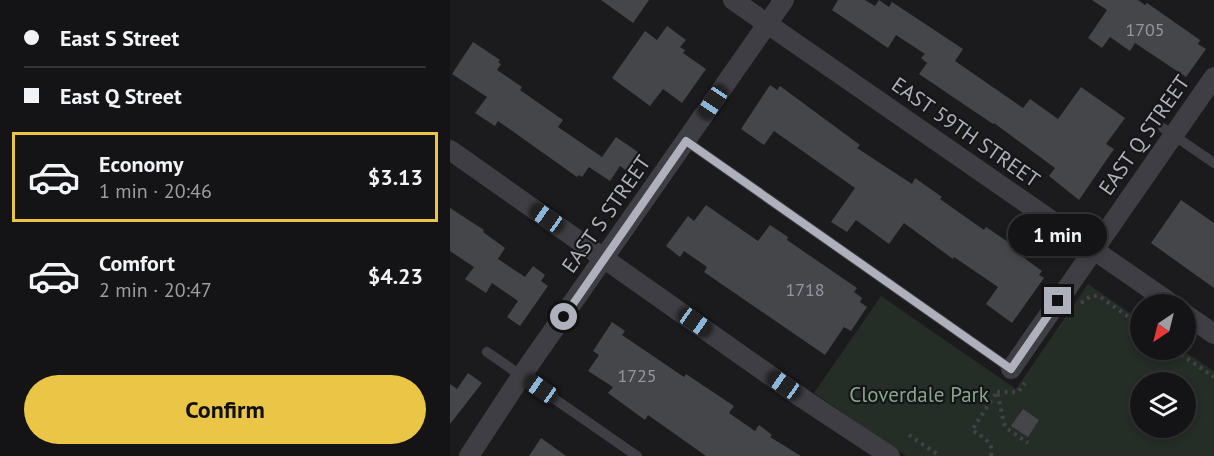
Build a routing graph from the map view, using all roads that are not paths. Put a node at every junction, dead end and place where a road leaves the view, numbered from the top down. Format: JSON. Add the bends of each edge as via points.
{"nodes":[{"id":1,"x":733,"y":0,"type":"edge"},
{"id":2,"x":784,"y":0,"type":"edge"},
{"id":3,"x":767,"y":24,"type":"junction"},
{"id":4,"x":1214,"y":76,"type":"edge"},
{"id":5,"x":1168,"y":131,"type":"junction"},
{"id":6,"x":686,"y":141,"type":"junction"},
{"id":7,"x":450,"y":150,"type":"edge"},
{"id":8,"x":1214,"y":163,"type":"edge"},
{"id":9,"x":1094,"y":250,"type":"junction"},
{"id":10,"x":606,"y":258,"type":"junction"},
{"id":11,"x":1158,"y":294,"type":"edge"},
{"id":12,"x":1196,"y":322,"type":"edge"},
{"id":13,"x":1214,"y":334,"type":"edge"},
{"id":14,"x":487,"y":352,"type":"dead end"},
{"id":15,"x":1011,"y":369,"type":"joint"},
{"id":16,"x":522,"y":375,"type":"junction"},
{"id":17,"x":469,"y":456,"type":"edge"},
{"id":18,"x":637,"y":456,"type":"edge"},
{"id":19,"x":890,"y":456,"type":"edge"}],
"edges":[{"from":1,"to":3,"type":"street","name":"EAST 59TH STREET"},
{"from":2,"to":3,"type":"street","name":"EAST S STREET"},
{"from":3,"to":6,"type":"street","name":"EAST S STREET"},
{"from":3,"to":9,"type":"street","name":"EAST 59TH STREET"},
{"from":4,"to":5,"type":"street","name":"EAST Q STREET"},
{"from":5,"to":8,"type":"lane"},
{"from":5,"to":9,"type":"street","name":"EAST Q STREET"},
{"from":6,"to":10,"type":"street","name":"EAST S STREET"},
{"from":6,"to":15,"type":"lane"},
{"from":7,"to":10,"type":"street"},
{"from":9,"to":11,"type":"street","name":"EAST 59TH STREET"},
{"from":9,"to":15,"type":"street","name":"EAST Q STREET"},
{"from":10,"to":16,"type":"street","name":"EAST S STREET"},
{"from":10,"to":19,"type":"street"},
{"from":12,"to":13,"type":"street"},
{"from":14,"to":16,"type":"lane"},
{"from":16,"to":17,"type":"street","name":"EAST S STREET"},
{"from":16,"to":18,"type":"lane"}]}
